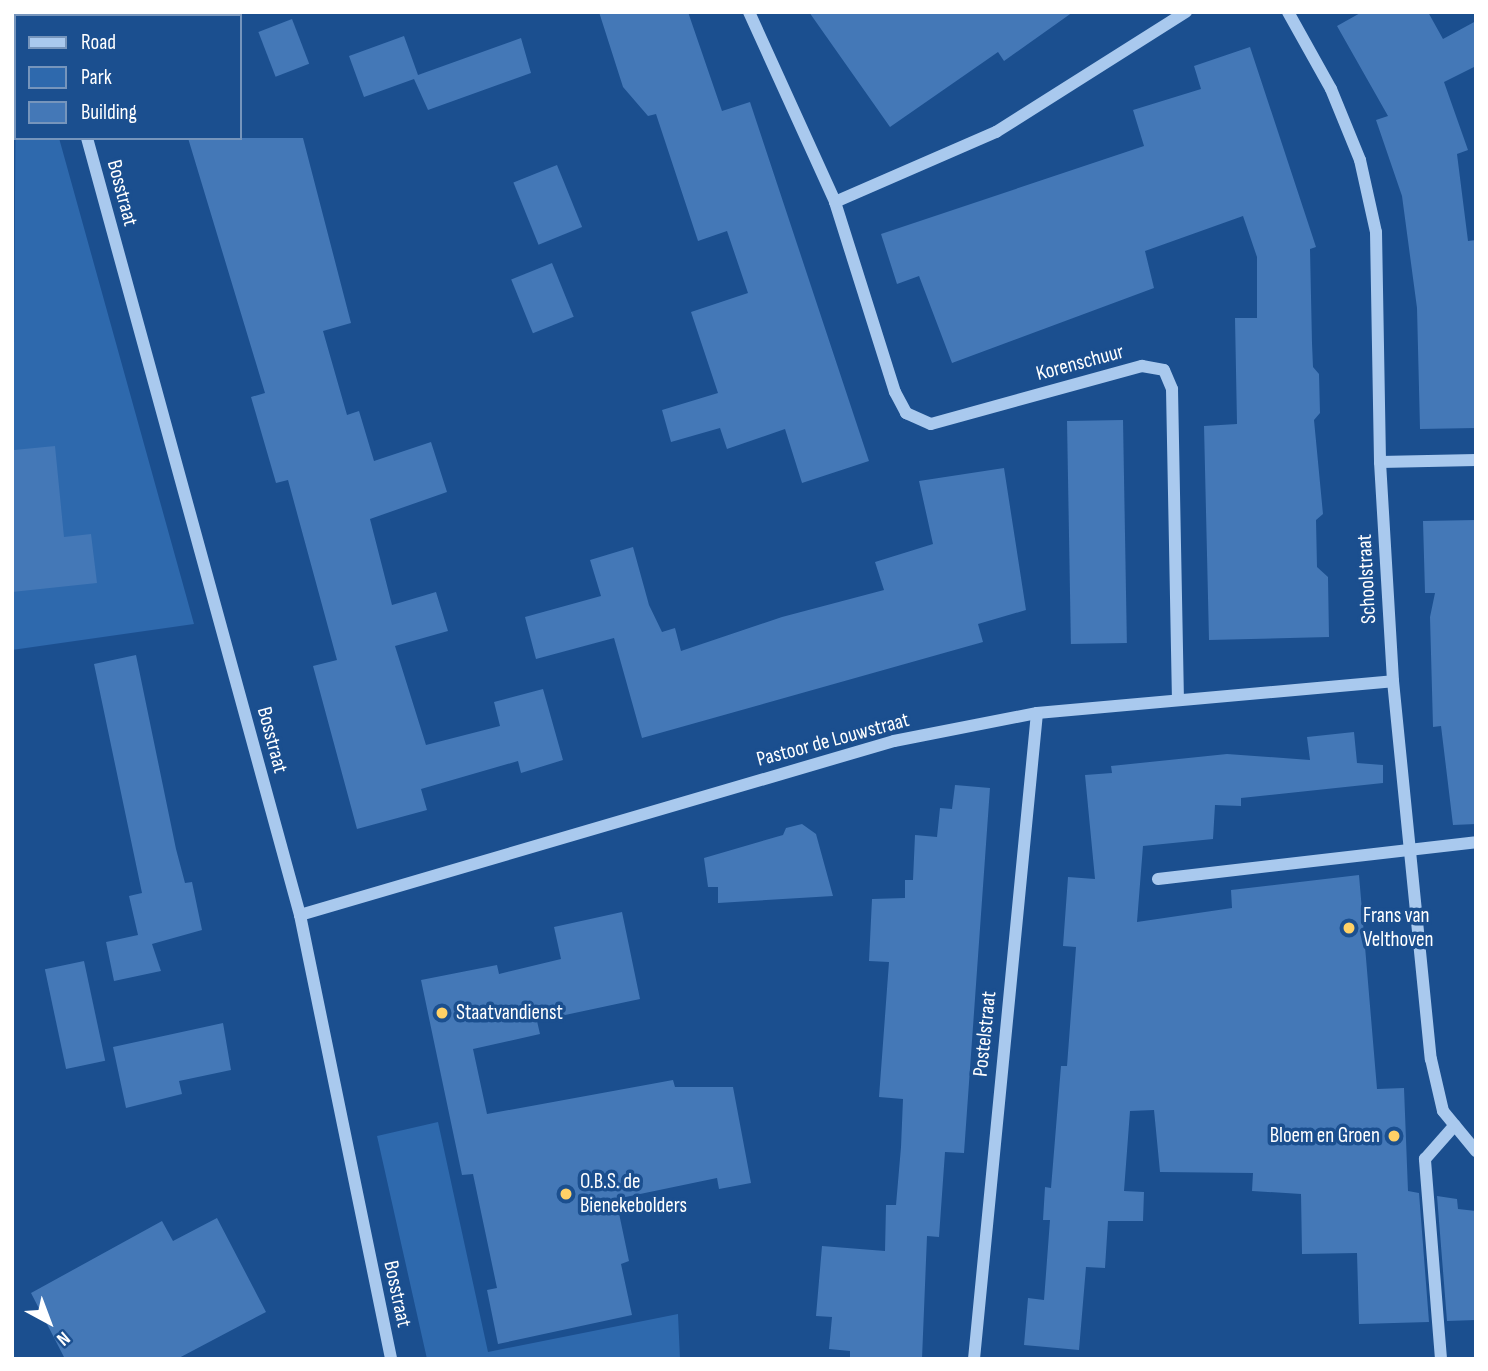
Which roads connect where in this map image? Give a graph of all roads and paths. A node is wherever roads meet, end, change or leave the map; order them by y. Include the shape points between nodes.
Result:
1 (748, 12) edge
2 (1186, 12) edge
3 (1294, 14) edge
4 (88, 140) edge
5 (835, 202) junction
6 (1476, 460) edge
7 (1380, 462) junction
8 (1393, 681) junction
9 (1178, 699) junction
10 (1037, 713) junction
11 (1476, 842) edge
12 (1409, 849) junction
13 (1158, 878) dead end
14 (300, 915) junction
15 (1455, 1125) junction
16 (1474, 1150) edge
17 (391, 1359) edge
18 (974, 1359) edge
19 (1441, 1359) edge

1 - 5 street, Korenschuur
2 - 5 street via 996,132
3 - 7 street, Schoolstraat via 1360,160 1376,232
4 - 14 street, Bosstraat
5 - 9 street, Korenschuur via 906,414 931,424 1142,366 1164,370 1171,389
6 - 7 street
7 - 8 street, Schoolstraat
8 - 9 street, Pastoor de Louwstraat
8 - 12 street, Schoolstraat
9 - 10 street, Pastoor de Louwstraat
10 - 14 street, Pastoor de Louwstraat via 894,741
10 - 18 street, Postelstraat
11 - 12 street
12 - 13 street
12 - 15 street, Schoolstraat via 1431,1059 1443,1111
14 - 17 street, Bosstraat
15 - 16 street, Schoolstraat
15 - 19 street via 1425,1159

